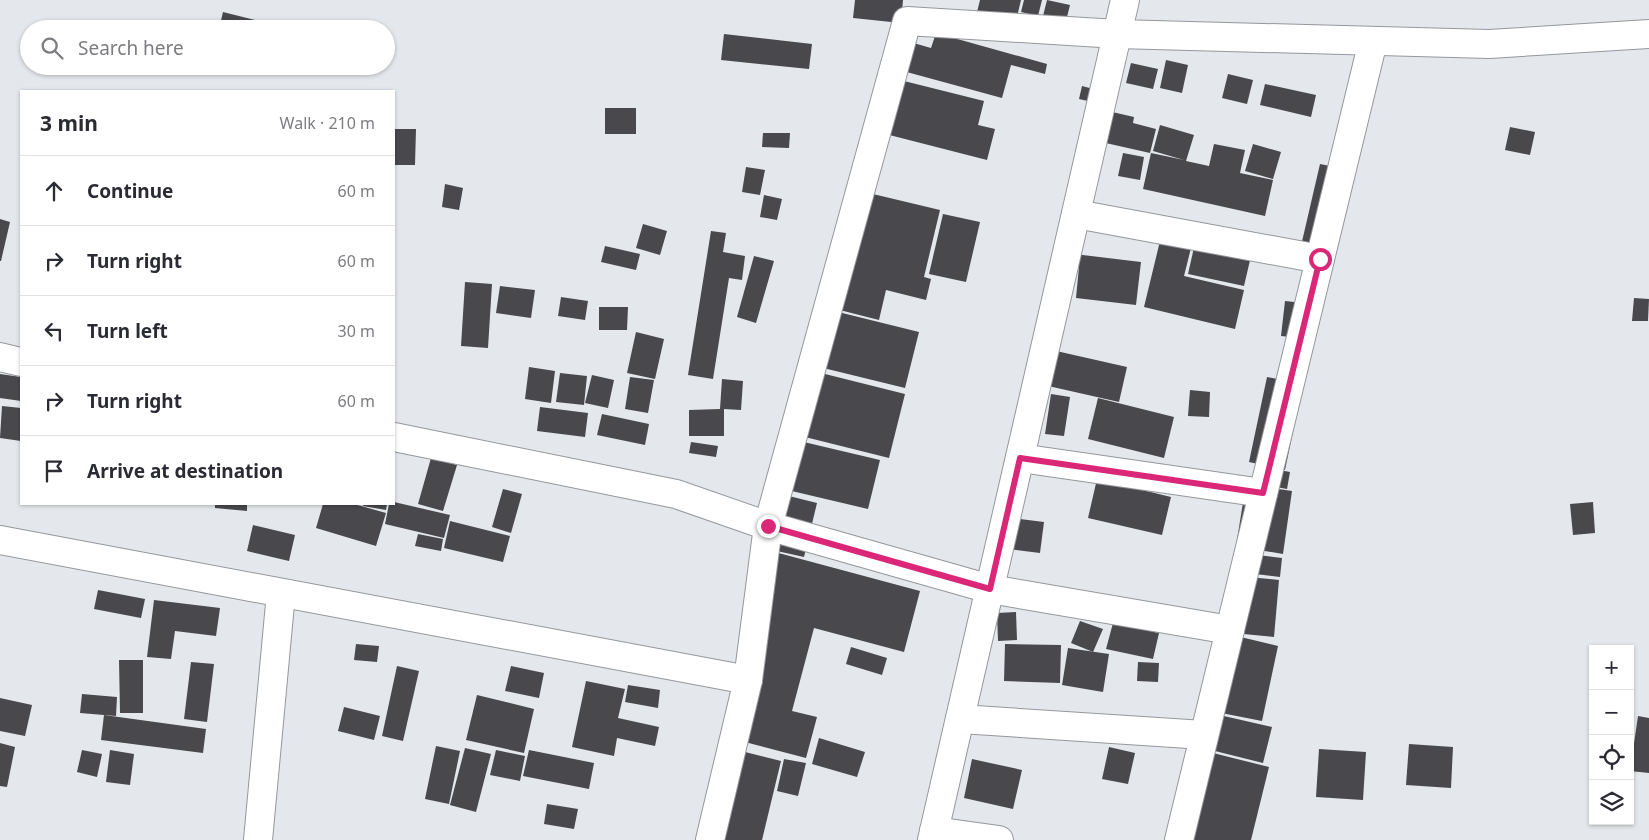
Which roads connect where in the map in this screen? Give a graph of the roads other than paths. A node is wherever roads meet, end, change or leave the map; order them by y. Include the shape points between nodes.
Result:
1 (1125, 0) edge
2 (1118, 34) junction
3 (1649, 34) edge
4 (1373, 41) junction
5 (1076, 214) junction
6 (1320, 259) junction
7 (0, 357) edge
8 (20, 362) edge
9 (395, 437) edge
10 (1020, 458) junction
11 (1263, 493) junction
12 (768, 526) junction
13 (0, 540) edge
14 (990, 589) junction
15 (281, 593) junction
16 (1230, 630) junction
17 (748, 680) junction
18 (960, 719) junction
19 (1204, 735) junction
20 (933, 835) edge
21 (258, 840) edge
22 (710, 840) edge
23 (999, 840) edge
24 (1179, 840) edge

1 - 2 street
2 - 4 street
2 - 5 street
2 - 12 street via 908,21
3 - 4 street via 1489,44
4 - 6 street
5 - 6 street
5 - 10 street
6 - 11 street
7 - 8 street
9 - 12 street via 676,494
10 - 11 street
10 - 14 street
11 - 16 street
12 - 14 street
12 - 17 street
13 - 15 street
14 - 16 street
14 - 18 street
15 - 17 street
15 - 21 street
16 - 19 street
17 - 22 street
18 - 19 street
18 - 20 street
19 - 24 street
20 - 23 street

